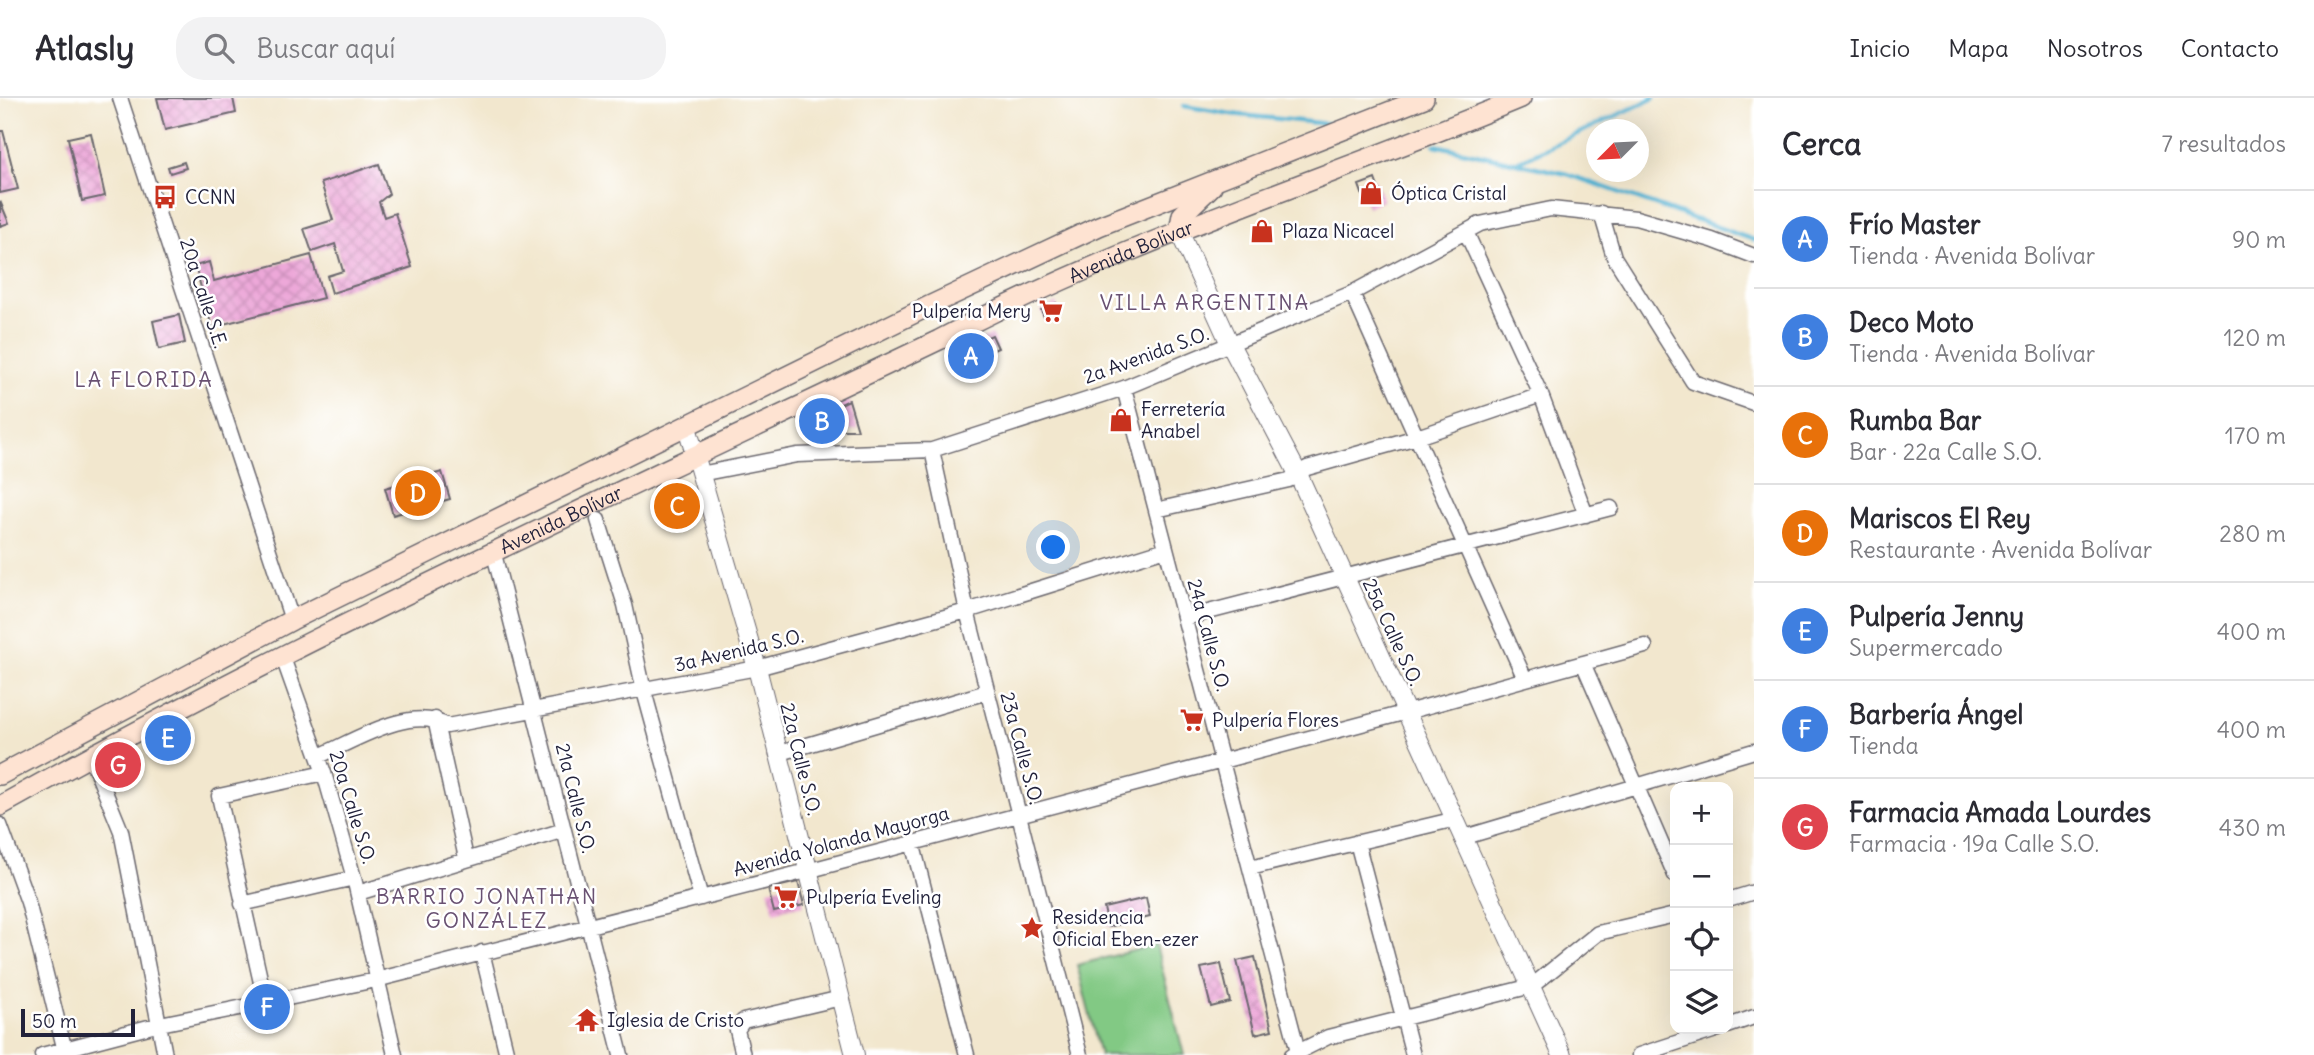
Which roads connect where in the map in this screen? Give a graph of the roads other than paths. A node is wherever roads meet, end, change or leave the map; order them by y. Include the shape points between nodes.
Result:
1 (120, 98) edge
2 (1424, 98) edge
3 (1521, 98) edge
4 (1220, 177) junction
5 (1601, 213) junction
6 (1124, 216) junction
7 (1179, 231) junction
8 (1466, 232) junction
9 (1754, 256) edge
10 (1352, 293) junction
11 (1231, 346) junction
12 (1125, 387) junction
13 (1541, 395) junction
14 (1754, 404) edge
15 (687, 427) junction
16 (1417, 437) junction
17 (932, 450) junction
18 (697, 465) junction
19 (1298, 474) junction
20 (1611, 508) dead end
21 (1156, 510) junction
22 (1586, 515) junction
23 (597, 520) dead end
24 (1464, 546) junction
25 (1166, 549) junction
26 (493, 550) junction
27 (1345, 577) junction
28 (967, 611) junction
29 (1185, 618) junction
30 (292, 620) junction
31 (1645, 646) dead end
32 (282, 655) junction
33 (1583, 663) junction
34 (757, 668) junction
35 (1525, 679) junction
36 (644, 691) junction
37 (988, 692) junction
38 (534, 710) junction
39 (1407, 712) junction
40 (435, 719) junction
41 (1754, 751) edge
42 (777, 754) junction
43 (90, 755) junction
44 (318, 756) junction
45 (1222, 762) junction
46 (324, 773) junction
47 (0, 775) edge
48 (1638, 786) junction
49 (0, 806) edge
50 (1019, 814) junction
51 (1456, 819) junction
52 (0, 825) edge
53 (564, 830) junction
54 (1465, 837) junction
55 (912, 842) junction
56 (1357, 842) junction
57 (466, 858) junction
58 (1670, 863) edge
59 (1250, 868) junction
60 (807, 871) junction
61 (356, 885) junction
62 (1754, 892) edge
63 (701, 898) junction
64 (1733, 898) edge
65 (242, 904) junction
66 (1670, 916) edge
67 (588, 926) junction
68 (482, 952) junction
69 (376, 980) junction
70 (1532, 986) junction
71 (841, 998) junction
72 (266, 1005) junction
73 (1754, 1017) edge
74 (1404, 1018) junction
75 (160, 1024) junction
76 (1733, 1024) edge
77 (1704, 1034) edge
78 (65, 1052) edge
79 (1296, 1054) edge
80 (42, 1055) edge
81 (165, 1055) edge
82 (395, 1055) edge
83 (507, 1055) edge
84 (621, 1055) edge
85 (743, 1055) edge
86 (855, 1055) edge
87 (967, 1055) edge
88 (1080, 1055) edge
89 (1413, 1055) edge
90 (1562, 1055) edge
91 (1639, 1055) edge

1 - 30 street, 20a Calle S.E.
2 - 4 main road, Avenida Bolívar
3 - 7 main road, Avenida Bolívar
4 - 6 main road, Avenida Bolívar
4 - 7 main road via 1182,215
5 - 8 street, 2a Avenida S.O. via 1551,209 1480,224
5 - 9 street, 2a Avenida S.O. via 1636,218
5 - 14 street via 1614,257 1693,382
6 - 7 main road via 1169,217
6 - 15 main road, Avenida Bolívar via 929,306
7 - 11 street, 25a Calle S.O.
7 - 18 main road, Avenida Bolívar via 999,308
8 - 10 street, 2a Avenida S.O.
8 - 13 street
10 - 11 street, 2a Avenida S.O.
10 - 16 street
11 - 12 street, 2a Avenida S.O.
11 - 19 street, 25a Calle S.O.
12 - 17 street, 2a Avenida S.O.
12 - 21 street, 24a Calle S.O.
13 - 16 street
13 - 22 street
15 - 18 street
15 - 30 main road, Avenida Bolívar
16 - 19 street
16 - 24 street
17 - 18 street, 2a Avenida S.O. via 797,455
17 - 28 street, 23a Calle S.O.
18 - 26 main road, Avenida Bolívar
18 - 34 street, 22a Calle S.O.
19 - 21 street via 1289,480
19 - 27 street, 25a Calle S.O.
20 - 22 street
21 - 25 street, 24a Calle S.O.
22 - 24 street
23 - 36 street via 625,605
24 - 27 street
24 - 35 street
25 - 28 street, 3a Avenida S.O.
25 - 29 street, 24a Calle S.O.
26 - 32 main road, Avenida Bolívar
26 - 38 street, 21a Calle S.O.
27 - 29 street
27 - 39 street, 25a Calle S.O.
28 - 34 street, 3a Avenida S.O.
28 - 37 street, 23a Calle S.O.
29 - 45 street, 24a Calle S.O.
30 - 47 main road, Avenida Bolívar
31 - 33 street, Avenida Yolanda Mayorga
32 - 43 main road, Avenida Bolívar
32 - 44 street, 20a Calle S.O.
33 - 35 street, Avenida Yolanda Mayorga
33 - 48 street
34 - 36 street, 3a Avenida S.O.
34 - 42 street, 22a Calle S.O.
35 - 39 street, Avenida Yolanda Mayorga
36 - 38 street, 3a Avenida S.O.
36 - 63 street
37 - 42 street
37 - 50 street, 23a Calle S.O.
38 - 40 street, 3a Avenida S.O. via 447,726
38 - 53 street, 21a Calle S.O.
39 - 45 street, Avenida Yolanda Mayorga
39 - 51 street, 25a Calle S.O.
40 - 44 street, 3a Avenida S.O. via 402,722
40 - 57 street
41 - 48 street
42 - 60 street, 22a Calle S.O.
43 - 49 main road, Avenida Bolívar
43 - 75 street via 121,831
44 - 46 street, 20a Calle S.O.
45 - 50 street, Avenida Yolanda Mayorga
45 - 59 street, 24a Calle S.O.
46 - 61 street, 20a Calle S.O.
46 - 65 street via 219,796
48 - 54 street
48 - 58 street
50 - 55 street, Avenida Yolanda Mayorga
50 - 88 street, 23a Calle S.O.
51 - 54 street, 25a Calle S.O.
51 - 56 street
52 - 78 street via 28,902
53 - 57 street
53 - 67 street, 21a Calle S.O.
54 - 70 street, 25a Calle S.O.
55 - 60 street, Avenida Yolanda Mayorga
55 - 87 street
56 - 59 street
56 - 74 street
57 - 61 street
59 - 79 street, 24a Calle S.O.
60 - 63 street, Avenida Yolanda Mayorga
60 - 71 street, 22a Calle S.O.
61 - 65 street
61 - 69 street, 20a Calle S.O.
62 - 64 street
63 - 67 street, Avenida Yolanda Mayorga
65 - 72 street
66 - 70 street via 1598,933
67 - 68 street, Avenida Yolanda Mayorga
67 - 84 street, 21a Calle S.O.
68 - 69 street, Avenida Yolanda Mayorga
68 - 83 street
69 - 72 street, Avenida Yolanda Mayorga
69 - 82 street, 20a Calle S.O.
70 - 74 street
70 - 90 street, 25a Calle S.O.
71 - 85 street via 743,1021 737,1030
71 - 86 street, 22a Calle S.O.
72 - 75 street, Avenida Yolanda Mayorga
73 - 76 street
74 - 79 street via 1328,1037
74 - 89 street
75 - 78 street, Avenida Yolanda Mayorga
75 - 81 street
77 - 91 street
78 - 80 street, Avenida Yolanda Mayorga

